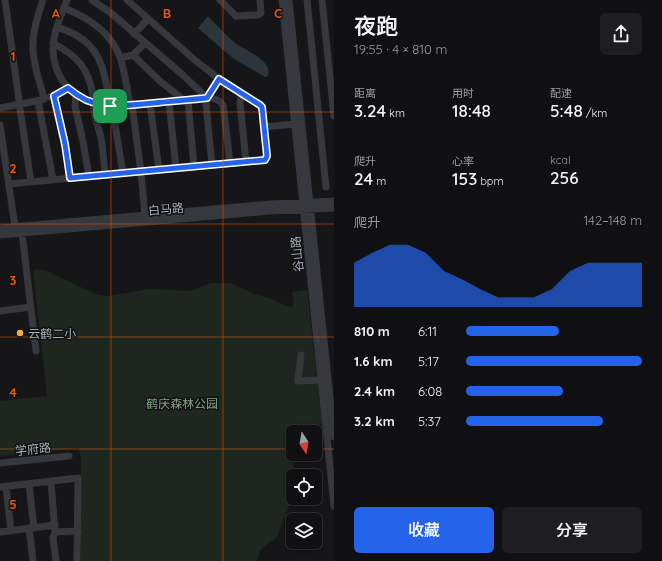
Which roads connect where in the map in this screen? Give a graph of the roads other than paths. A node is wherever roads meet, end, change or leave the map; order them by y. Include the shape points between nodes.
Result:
1 (5, 0) edge
2 (43, 0) edge
3 (67, 0) edge
4 (92, 0) edge
5 (127, 0) edge
6 (220, 0) edge
7 (260, 0) edge
8 (282, 0) edge
9 (290, 0) edge
10 (307, 0) edge
11 (322, 0) edge
12 (64, 8) junction
13 (148, 19) junction
14 (57, 27) junction
15 (134, 34) junction
16 (53, 43) junction
17 (145, 43) junction
18 (331, 49) edge
19 (133, 55) junction
20 (120, 58) junction
21 (219, 79) junction
22 (68, 88) junction
23 (76, 94) junction
24 (242, 94) junction
25 (54, 96) junction
26 (207, 98) junction
27 (41, 100) junction
28 (186, 100) junction
29 (169, 102) junction
30 (94, 103) junction
31 (150, 104) junction
32 (20, 105) junction
33 (131, 105) junction
34 (111, 106) junction
35 (0, 108) edge
36 (334, 116) edge
37 (295, 124) junction
38 (0, 125) edge
39 (264, 127) junction
40 (246, 162) junction
41 (230, 163) junction
42 (212, 165) junction
43 (194, 167) junction
44 (176, 168) junction
45 (159, 170) junction
46 (140, 172) junction
47 (123, 173) junction
48 (105, 175) junction
49 (88, 176) junction
50 (70, 178) junction
51 (53, 180) junction
52 (31, 182) junction
53 (9, 184) junction
54 (326, 187) dead end
55 (334, 201) edge
56 (307, 206) junction
57 (334, 208) edge
58 (144, 216) junction
59 (15, 227) junction
60 (0, 228) edge
61 (22, 233) junction
62 (0, 235) edge
63 (31, 307) junction
64 (0, 311) edge
65 (36, 352) dead end
66 (301, 355) dead end
67 (321, 380) junction
68 (334, 437) edge
69 (69, 456) dead end
70 (0, 463) edge
71 (51, 481) junction
72 (29, 484) junction
73 (3, 487) edge
74 (334, 506) edge
75 (31, 528) junction
76 (55, 529) junction
77 (11, 531) junction
78 (78, 531) junction
79 (0, 532) edge
80 (33, 561) edge
81 (56, 561) edge
82 (77, 561) edge

1 - 32 street
2 - 27 street via 33,48
3 - 12 street
4 - 15 street
5 - 13 street
6 - 7 street via 236,16 258,15 261,13
8 - 37 street, 谷山路
9 - 56 street, 谷山路
10 - 54 street
11 - 18 street
12 - 14 street
12 - 20 street via 106,33
13 - 15 street
13 - 21 street
14 - 16 street
14 - 34 street via 79,36 100,60
15 - 17 street
16 - 22 street via 59,76
16 - 30 street via 70,53 82,65 88,75
17 - 19 street
17 - 26 street
18 - 36 street
19 - 20 street
19 - 28 street via 160,82
20 - 33 street
21 - 24 street
21 - 26 street
22 - 23 street
22 - 25 street
23 - 30 street
23 - 49 street via 75,106
24 - 39 street via 261,106
24 - 40 street via 240,102
25 - 27 street
25 - 50 street
26 - 28 street
26 - 41 street via 219,101 223,105
26 - 42 street
27 - 32 street
27 - 51 street via 41,116
28 - 29 street
28 - 43 street
29 - 31 street
29 - 44 street
30 - 34 street
30 - 48 street
31 - 33 street
31 - 45 street
32 - 35 street
32 - 52 street
33 - 34 street
33 - 46 street
34 - 47 street
37 - 39 street
37 - 56 street, 谷山路
38 - 53 street
39 - 40 street via 267,156 265,160
40 - 41 street
41 - 42 street
42 - 43 street
43 - 44 street
44 - 45 street
45 - 46 street
46 - 47 street
46 - 58 street
47 - 48 street
48 - 49 street
49 - 50 street
50 - 51 street
51 - 52 street
52 - 53 street
53 - 59 street
55 - 56 street, 白马路
56 - 57 street, 白马路
56 - 58 street, 白马路 via 270,204
56 - 61 street, 白马路
56 - 67 street, 谷山路
56 - 68 street, 谷山路
58 - 59 street, 白马路
59 - 60 street, 白马路
61 - 62 street, 白马路
61 - 63 street
63 - 64 street
63 - 65 street
66 - 67 street via 298,381
67 - 74 street, 谷山路
69 - 70 street, 学府路
71 - 72 street
71 - 76 street
71 - 78 street via 78,478
72 - 73 street
72 - 75 street
73 - 77 street
75 - 76 street
75 - 77 street
75 - 80 street
76 - 78 street
76 - 81 street via 53,538
77 - 79 street
78 - 82 street

